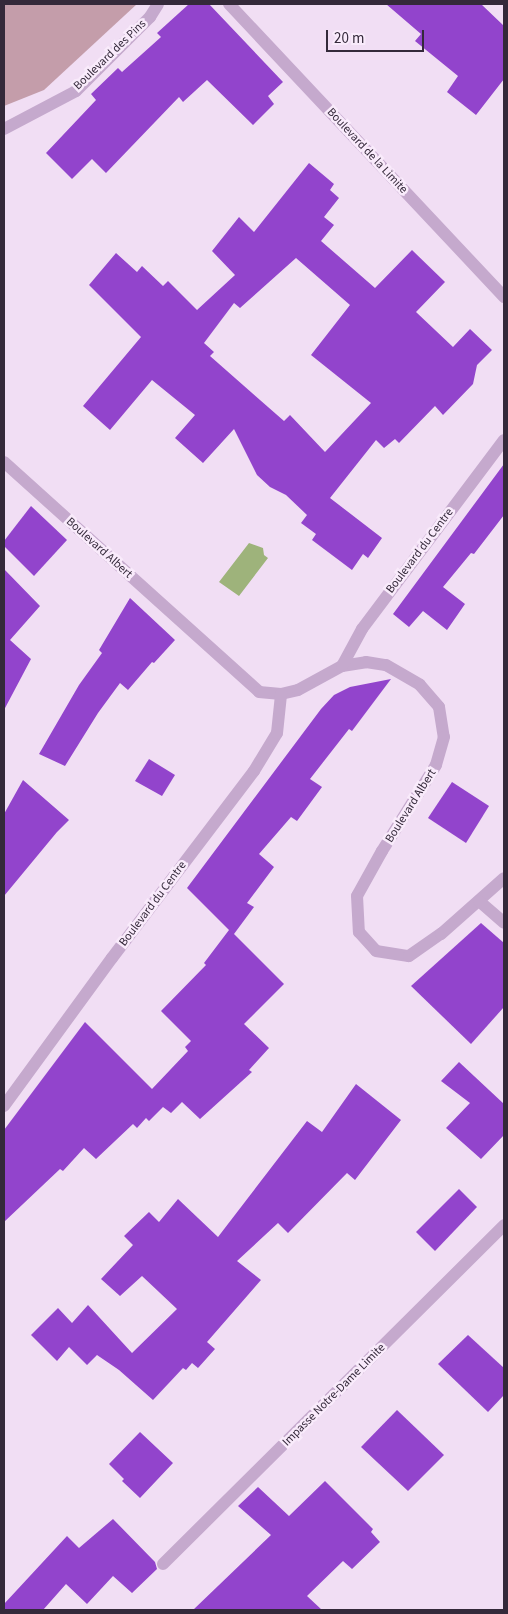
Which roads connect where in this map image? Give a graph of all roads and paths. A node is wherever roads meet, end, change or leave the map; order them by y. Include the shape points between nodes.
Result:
1 (158, 4) edge
2 (229, 4) edge
3 (4, 129) edge
4 (504, 297) edge
5 (504, 440) edge
6 (4, 462) edge
7 (342, 666) junction
8 (281, 694) junction
9 (504, 878) edge
10 (480, 901) junction
11 (504, 922) edge
12 (4, 1106) edge
13 (504, 1225) edge
14 (163, 1564) dead end

1 - 3 street, Boulevard des Pins via 150,17 76,91
2 - 4 street, Boulevard de la Limite
5 - 7 street, Boulevard du Centre via 362,629
6 - 8 street, Boulevard Albert via 259,692
7 - 8 street, Boulevard Albert via 298,690
7 - 10 street, Boulevard Albert via 366,662 386,665 420,684 439,707 444,737 436,765 358,896 359,932 376,951 409,956
8 - 12 street, Boulevard du Centre via 277,733 254,771
9 - 10 street, Boulevard Albert
10 - 11 street
13 - 14 street, Impasse Notre-Dame Limite

